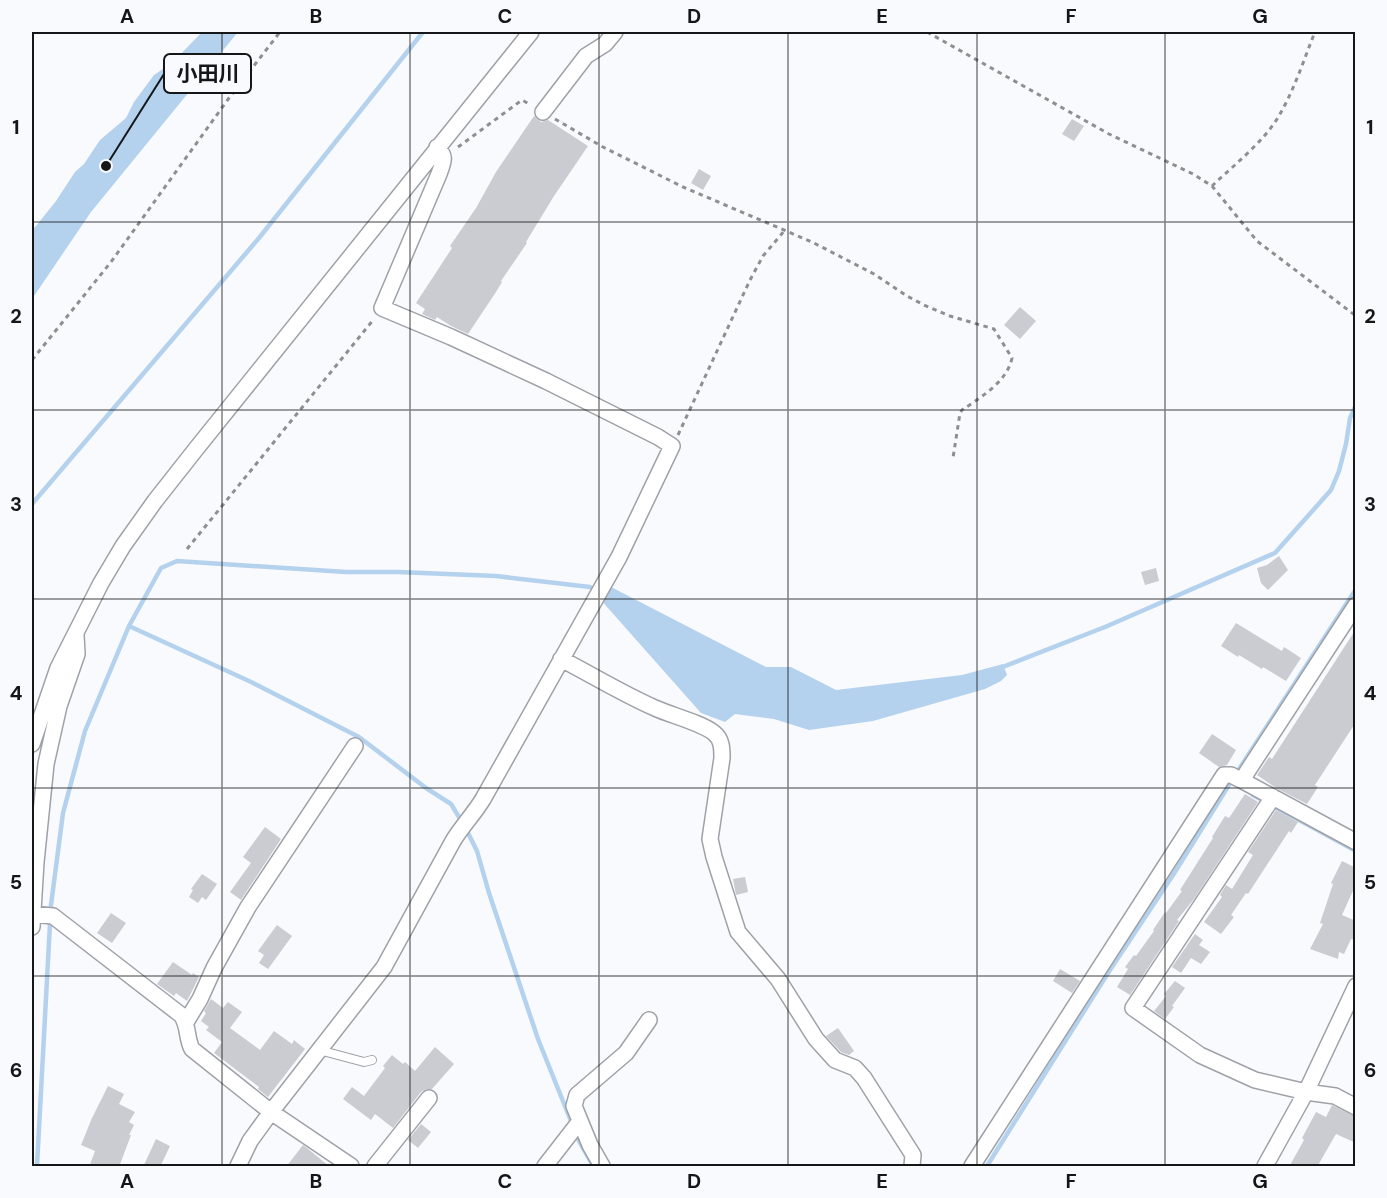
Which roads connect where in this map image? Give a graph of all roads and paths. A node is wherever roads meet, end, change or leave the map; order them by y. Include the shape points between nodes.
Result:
1 (280, 32) edge
2 (531, 32) edge
3 (615, 32) edge
4 (927, 32) edge
5 (1315, 32) edge
6 (543, 112) junction
7 (440, 150) junction
8 (1212, 186) junction
9 (785, 230) junction
10 (382, 308) junction
11 (1356, 316) edge
12 (32, 360) edge
13 (672, 446) junction
14 (953, 458) dead end
15 (187, 549) dead end
16 (1356, 605) edge
17 (76, 633) junction
18 (561, 658) junction
19 (32, 744) edge
20 (355, 746) dead end
21 (1238, 779) junction
22 (1270, 801) junction
23 (1356, 842) edge
24 (43, 915) edge
25 (32, 927) edge
26 (1356, 986) edge
27 (649, 1020) dead end
28 (186, 1022) junction
29 (319, 1050) junction
30 (372, 1060) dead end
31 (1306, 1092) junction
32 (429, 1098) dead end
33 (1356, 1107) edge
34 (271, 1112) junction
35 (580, 1120) junction
36 (238, 1167) edge
37 (351, 1167) edge
38 (375, 1167) edge
39 (545, 1167) edge
40 (602, 1167) edge
41 (912, 1167) edge
42 (972, 1167) edge
43 (1265, 1167) edge

1 - 12 path via 111,262
2 - 7 street
3 - 6 street via 586,56
4 - 8 path via 1109,134
5 - 8 path via 1280,116
6 - 7 path via 522,100 456,149
6 - 9 path via 684,187
7 - 10 street via 443,159 439,174
7 - 17 street via 155,501 123,546
8 - 11 path via 1257,241
9 - 13 path via 754,272
9 - 14 path via 874,274 924,305 994,329 1012,358 1010,365 993,387 960,413
10 - 13 street via 546,381
10 - 15 path
13 - 18 street via 619,557
16 - 21 street via 1247,772
17 - 19 street via 58,668
17 - 24 street via 77,654 59,706 46,764 36,862
18 - 29 street via 483,799 453,841 384,968
18 - 41 street via 654,708 717,735 722,758 710,839 738,932 778,979 816,1039 835,1060 855,1068 864,1078 913,1155
20 - 28 street via 248,907
21 - 22 street
21 - 42 street via 1224,775
22 - 23 street
22 - 31 street via 1133,1008 1200,1055 1255,1080
24 - 25 street
24 - 28 street
26 - 31 street
27 - 35 street via 626,1053 577,1095 574,1106
28 - 34 street via 192,1050
29 - 30 lane via 364,1062
29 - 34 street
31 - 33 street via 1335,1096
31 - 43 street
32 - 38 street
34 - 36 street via 250,1141
34 - 37 street
35 - 39 street
35 - 40 street

